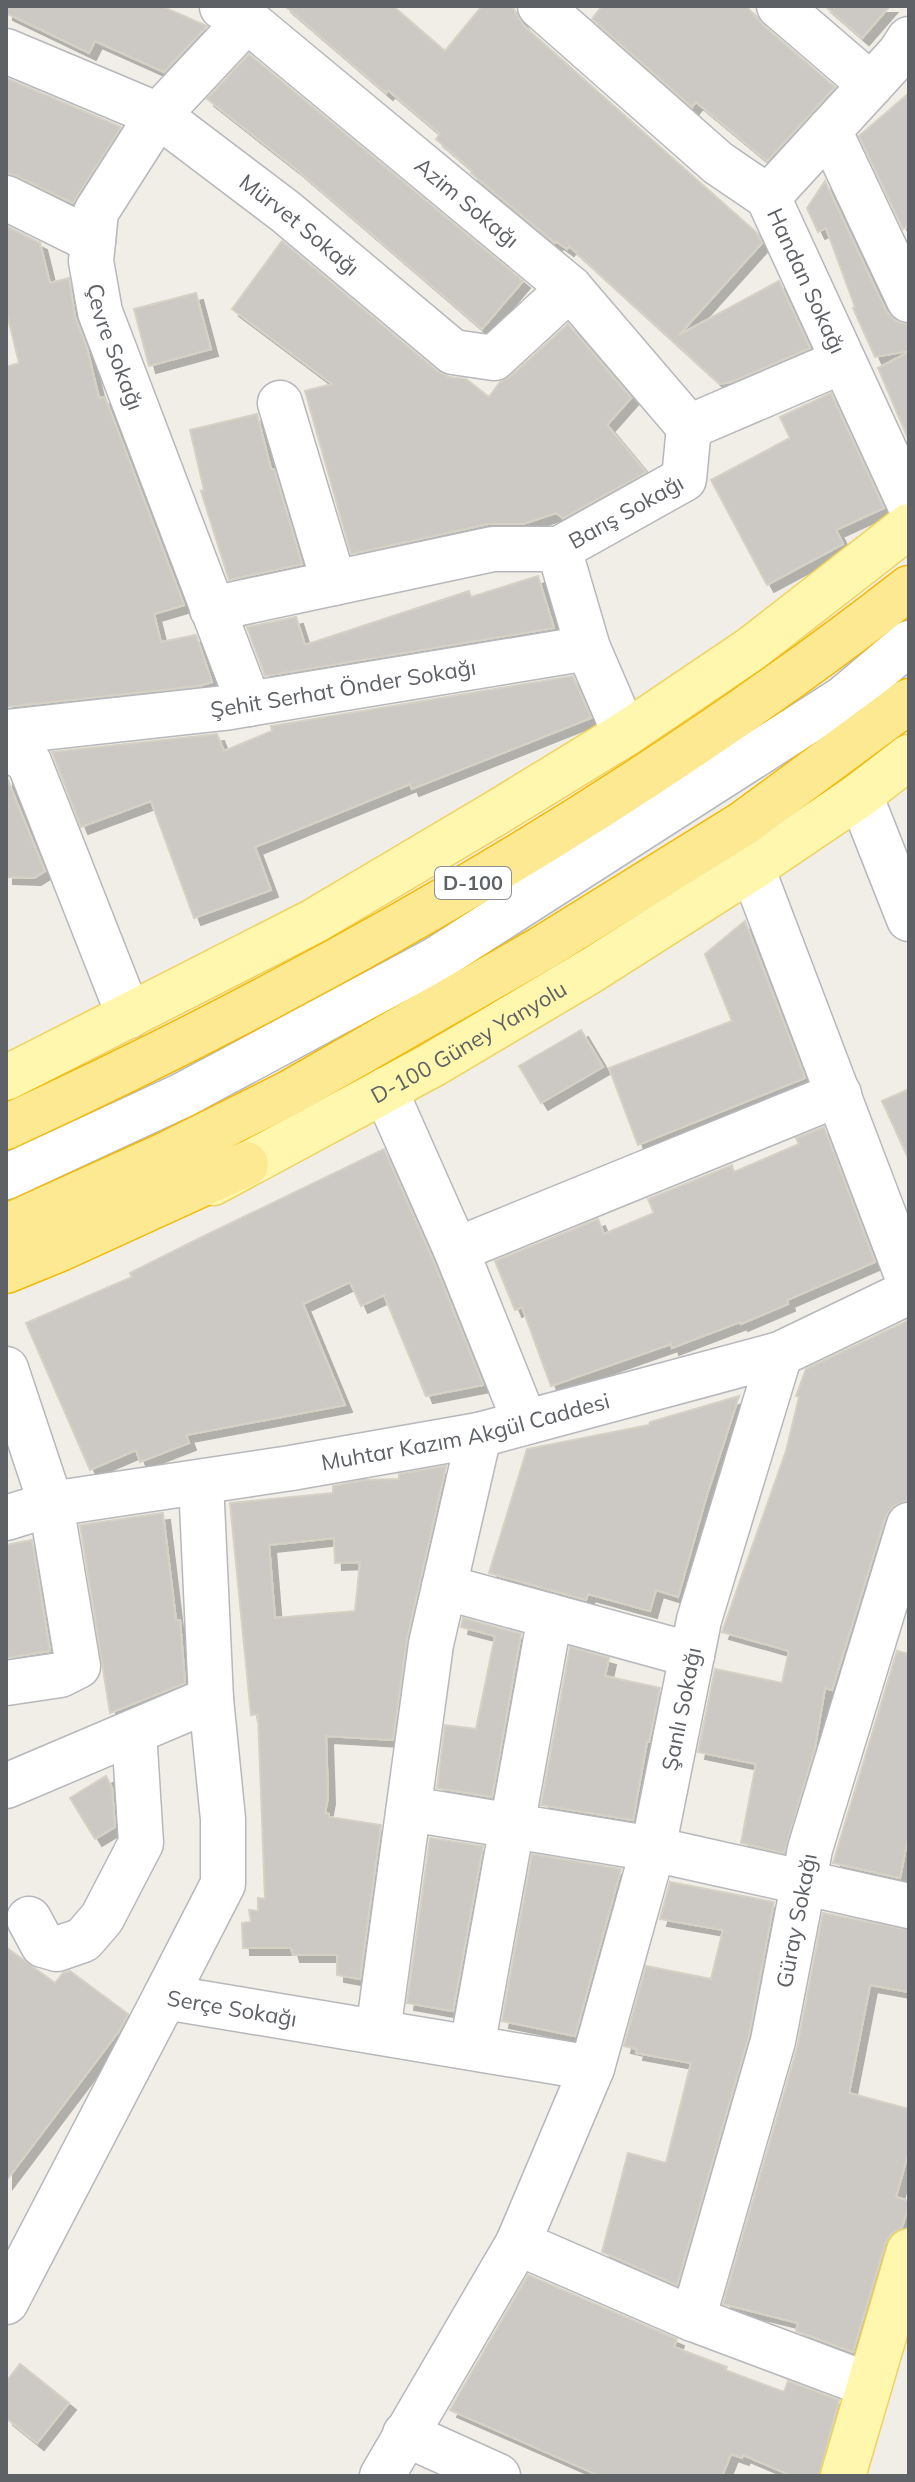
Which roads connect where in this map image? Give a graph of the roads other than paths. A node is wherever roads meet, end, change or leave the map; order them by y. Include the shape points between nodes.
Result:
1 (540, 6) edge
2 (779, 6) edge
3 (234, 13) edge
4 (909, 39) edge
5 (6, 51) edge
6 (871, 85) junction
7 (158, 115) junction
8 (829, 130) junction
9 (768, 197) junction
10 (6, 198) edge
11 (93, 241) junction
12 (570, 288) junction
13 (909, 300) edge
14 (843, 361) junction
15 (280, 403) dead end
16 (689, 427) junction
17 (909, 503) edge
18 (909, 526) edge
19 (559, 549) junction
20 (334, 583) junction
21 (909, 588) edge
22 (212, 609) junction
23 (909, 643) edge
24 (588, 648) junction
25 (909, 701) edge
26 (249, 704) junction
27 (6, 732) edge
28 (625, 734) junction
29 (6, 746) edge
30 (909, 757) edge
31 (860, 795) junction
32 (752, 868) junction
33 (909, 919) edge
34 (129, 1016) junction
35 (6, 1078) edge
36 (385, 1090) junction
37 (839, 1094) junction
38 (6, 1127) edge
39 (246, 1164) junction
40 (6, 1177) edge
41 (6, 1227) edge
42 (456, 1250) junction
43 (6, 1271) edge
44 (909, 1281) edge
45 (6, 1292) edge
46 (909, 1292) edge
47 (780, 1354) junction
48 (6, 1369) edge
49 (525, 1422) junction
50 (479, 1435) junction
51 (201, 1482) junction
52 (51, 1504) junction
53 (6, 1518) edge
54 (909, 1525) edge
55 (444, 1587) junction
56 (550, 1616) junction
57 (692, 1655) junction
58 (6, 1683) edge
59 (211, 1699) junction
60 (134, 1732) junction
61 (6, 1786) edge
62 (410, 1809) junction
63 (510, 1826) junction
64 (653, 1849) junction
65 (805, 1883) junction
66 (909, 1906) edge
67 (29, 1919) dead end
68 (165, 1997) junction
69 (378, 2032) junction
70 (472, 2047) junction
71 (592, 2068) junction
72 (518, 2243) junction
73 (904, 2289) edge
74 (6, 2302) edge
75 (693, 2319) junction
76 (869, 2385) junction
77 (405, 2434) junction
78 (382, 2476) edge
79 (498, 2476) edge
80 (843, 2476) edge

1 - 9 street, Handan Sokağı via 718,163
2 - 6 street
3 - 7 street, Çevre Sokağı
3 - 12 street, Azim Sokağı
4 - 6 street
5 - 7 street, Mürvet Sokağı
6 - 8 street
7 - 11 street, Çevre Sokağı via 96,212
7 - 12 street, Mürvet Sokağı via 286,212 453,352 494,358
8 - 9 street
8 - 13 street
9 - 14 street, Handan Sokağı
10 - 11 street
11 - 22 street, Çevre Sokağı via 100,312
12 - 16 street, Azim Sokağı
14 - 16 street
14 - 17 street, Handan Sokağı
15 - 20 street
16 - 19 street, Barış Sokağı via 684,479
18 - 28 main road via 751,649
19 - 20 street, Barış Sokağı via 493,549
19 - 24 street
20 - 22 street, Barış Sokağı
21 - 38 highway, D-100 via 723,724 445,900 275,994
22 - 26 street, Çevre Sokağı
23 - 40 street via 844,698 435,960 183,1095
24 - 26 street, Şehit Serhat Önder Sokağı
24 - 28 street
25 - 41 highway via 744,823 541,949 289,1093
26 - 27 street, Şehit Serhat Önder Sokağı
28 - 34 main road via 314,921
29 - 34 street via 29,762
30 - 31 main road, D-100 Güney Yanyolu
31 - 32 main road, D-100 Güney Yanyolu
31 - 33 street
32 - 36 main road, D-100 Güney Yanyolu via 524,1012
32 - 37 street
34 - 35 main road
36 - 39 main road, D-100 Güney Yanyolu
36 - 42 street
37 - 42 street
37 - 44 street
39 - 43 highway
39 - 45 main road, D-100 Güney Yanyolu via 103,1246
42 - 49 street
46 - 47 street, Muhtar Kazım Akgül Caddesi
47 - 49 street, Muhtar Kazım Akgül Caddesi
47 - 57 street, Şanlı Sokağı
48 - 52 street
49 - 50 street, Muhtar Kazım Akgül Caddesi
50 - 51 street, Muhtar Kazım Akgül Caddesi
50 - 55 street
51 - 52 street, Muhtar Kazım Akgül Caddesi
51 - 59 street
52 - 53 street, Muhtar Kazım Akgül Caddesi
52 - 58 street via 78,1666 60,1675
54 - 65 street, Güray Sokağı via 810,1849
55 - 56 street
55 - 62 street via 431,1644
56 - 57 street
56 - 63 street
57 - 64 street, Şanlı Sokağı
59 - 60 street
59 - 68 street via 223,1819 223,1884
60 - 61 street
60 - 67 street via 141,1843 102,1918 83,1940 57,1949 43,1945
62 - 63 street
62 - 69 street
63 - 64 street
63 - 70 street
64 - 65 street
64 - 71 street, Şanlı Sokağı
65 - 66 street
65 - 75 street, Güray Sokağı via 773,2041
68 - 69 street, Serçe Sokağı
68 - 74 street, Serçe Sokağı
69 - 70 street, Serçe Sokağı
70 - 71 street, Serçe Sokağı
71 - 72 street, Şanlı Sokağı
72 - 75 street
72 - 77 street, Şanlı Sokağı
73 - 76 main road
75 - 76 street
76 - 80 main road
77 - 78 street, Şanlı Sokağı
77 - 79 street

